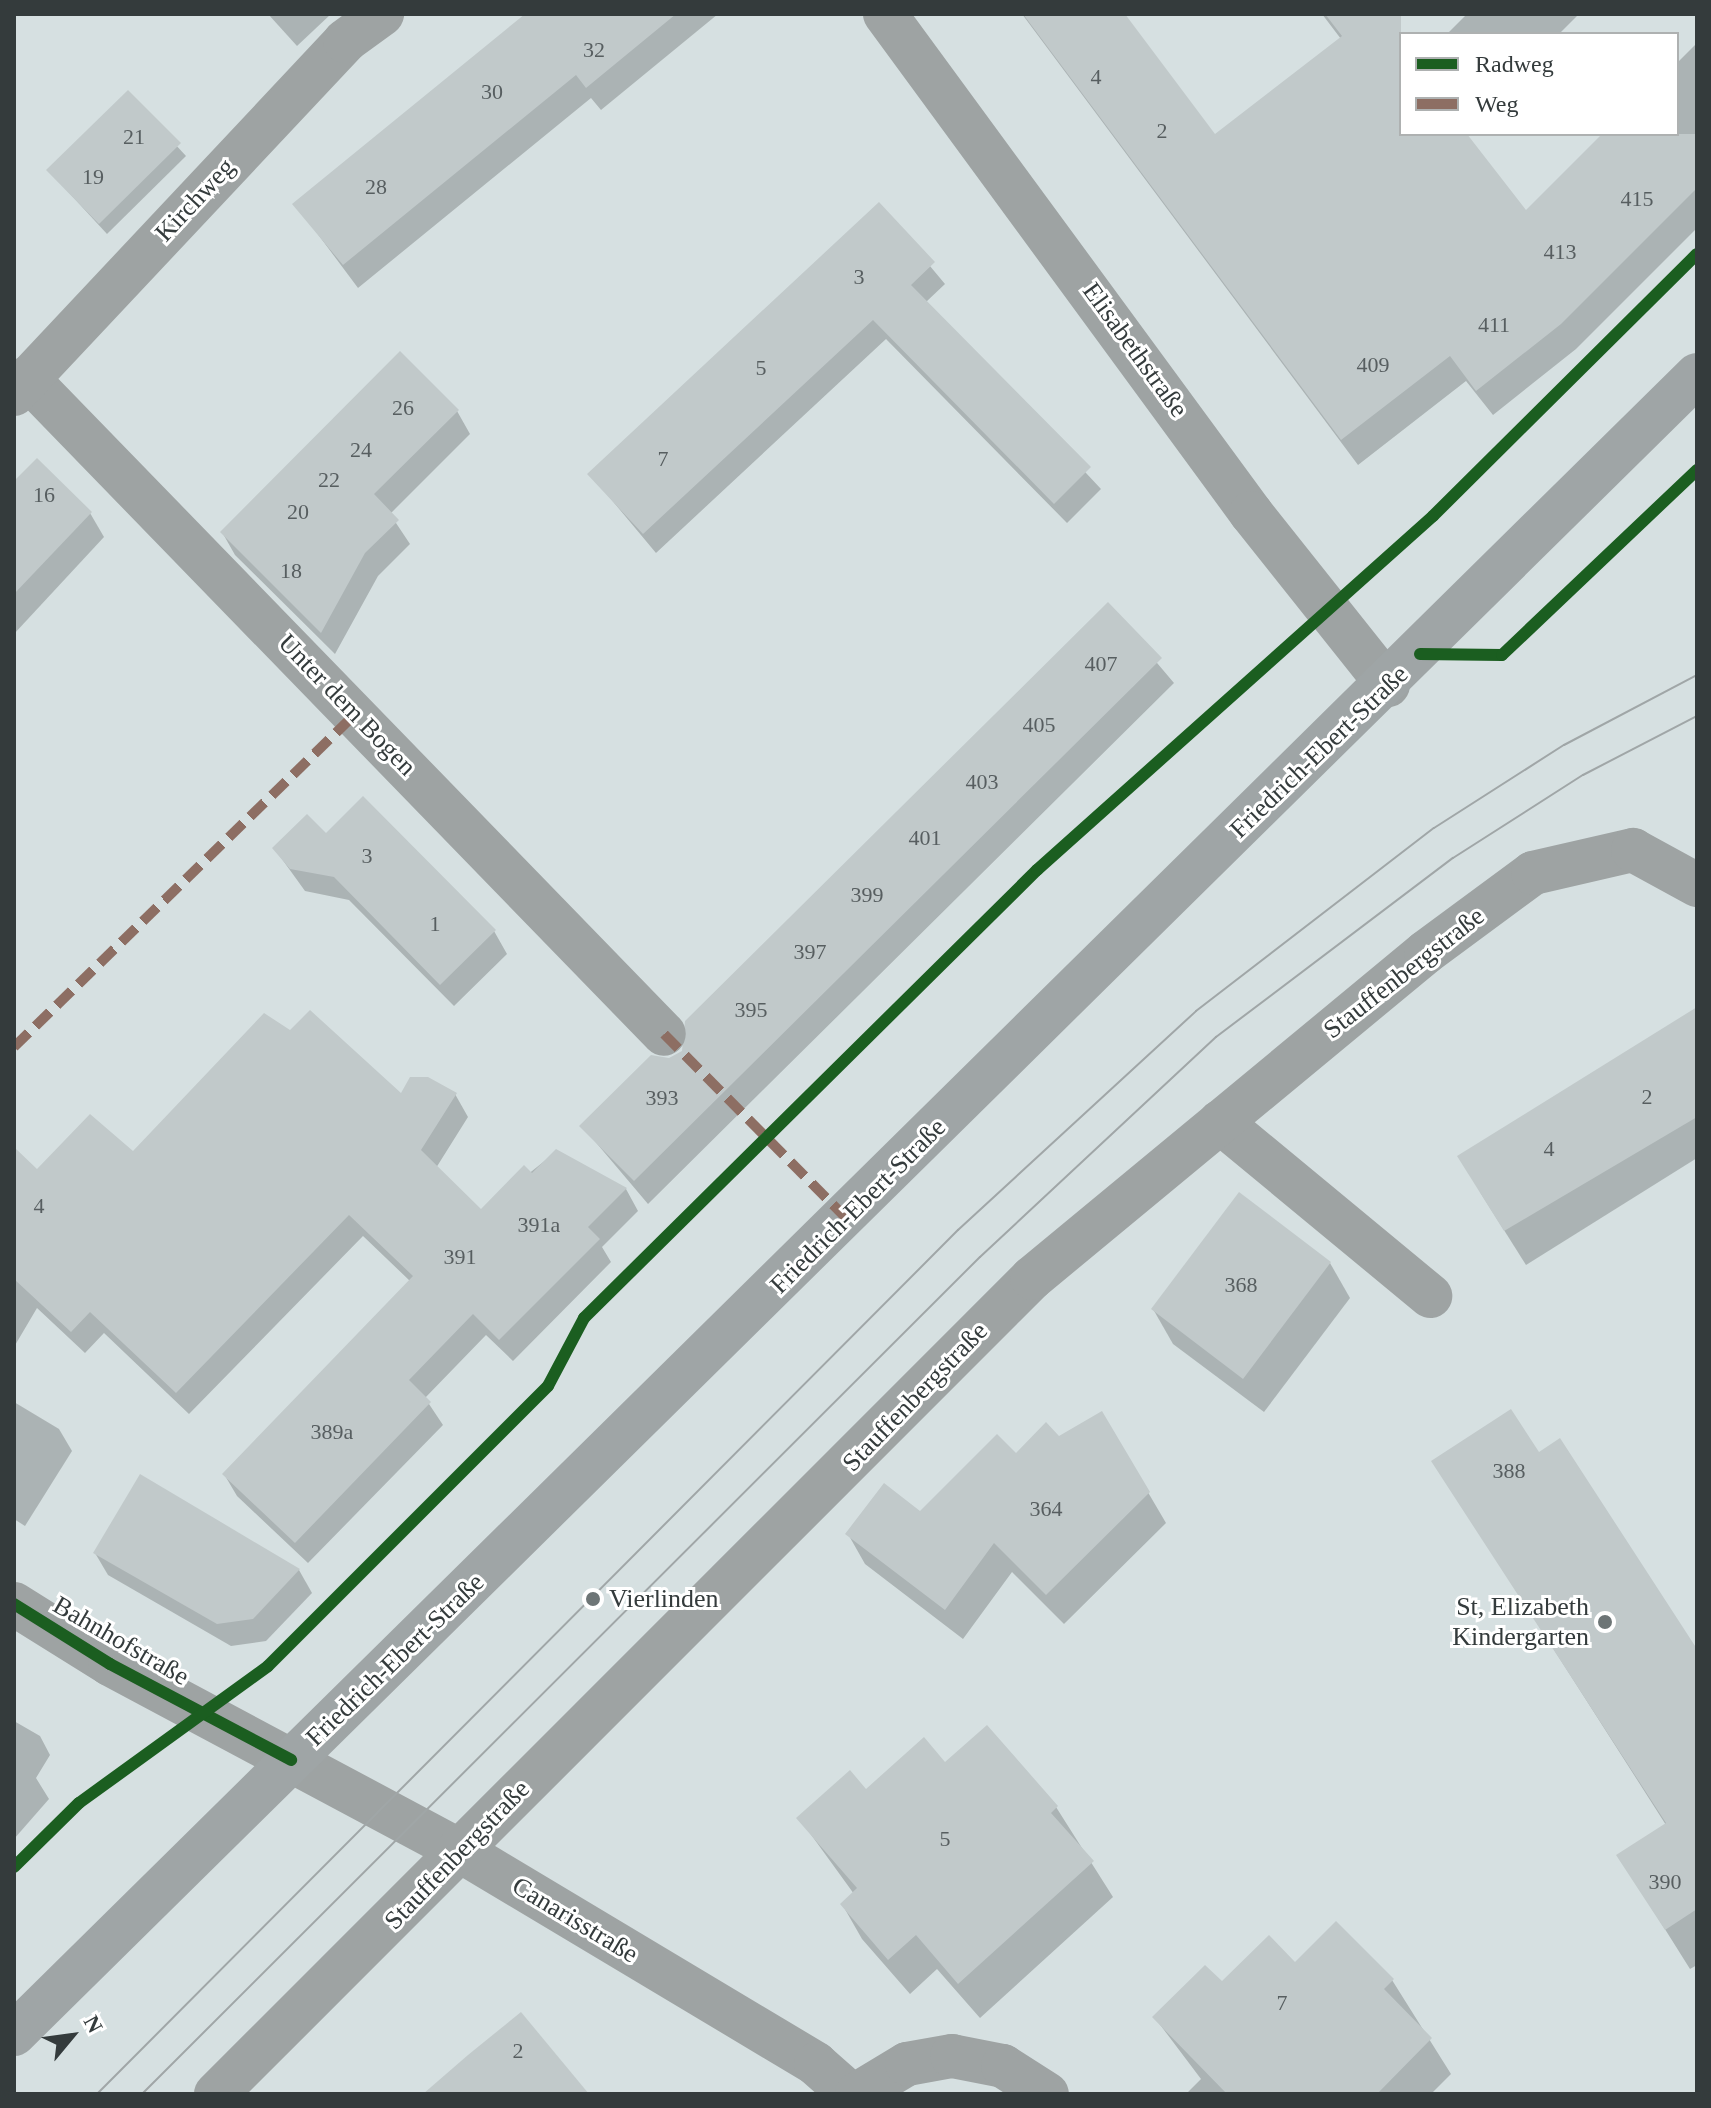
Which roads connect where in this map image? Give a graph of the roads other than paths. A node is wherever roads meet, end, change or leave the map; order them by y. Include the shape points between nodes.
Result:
1 (382, 14) edge
2 (885, 14) edge
3 (1697, 375) edge
4 (21, 386) edge
5 (1388, 685) junction
6 (1697, 885) edge
7 (664, 1034) dead end
8 (1220, 1122) junction
9 (1430, 1296) dead end
10 (14, 1604) edge
11 (291, 1760) junction
12 (459, 1850) junction
13 (14, 2034) edge
14 (216, 2094) edge
15 (850, 2094) edge
16 (857, 2094) edge
17 (1047, 2094) edge

1 - 4 street, Kirchweg via 345,41
2 - 5 street, Elisabethstraße via 1251,513
3 - 5 main road, Friedrich-Ebert-Straße
4 - 7 street, Unter dem Bogen
5 - 11 main road, Friedrich-Ebert-Straße
6 - 8 street, Stauffenbergstraße via 1633,850 1533,873
8 - 9 street
8 - 12 street, Stauffenbergstraße via 1032,1278
10 - 11 street, Bahnhofstraße via 110,1664
11 - 12 street, Canarisstraße
11 - 13 main road, Friedrich-Ebert-Straße
12 - 14 street, Stauffenbergstraße
12 - 15 street, Canarisstraße via 816,2064
16 - 17 street via 907,2064 952,2056 1003,2066

